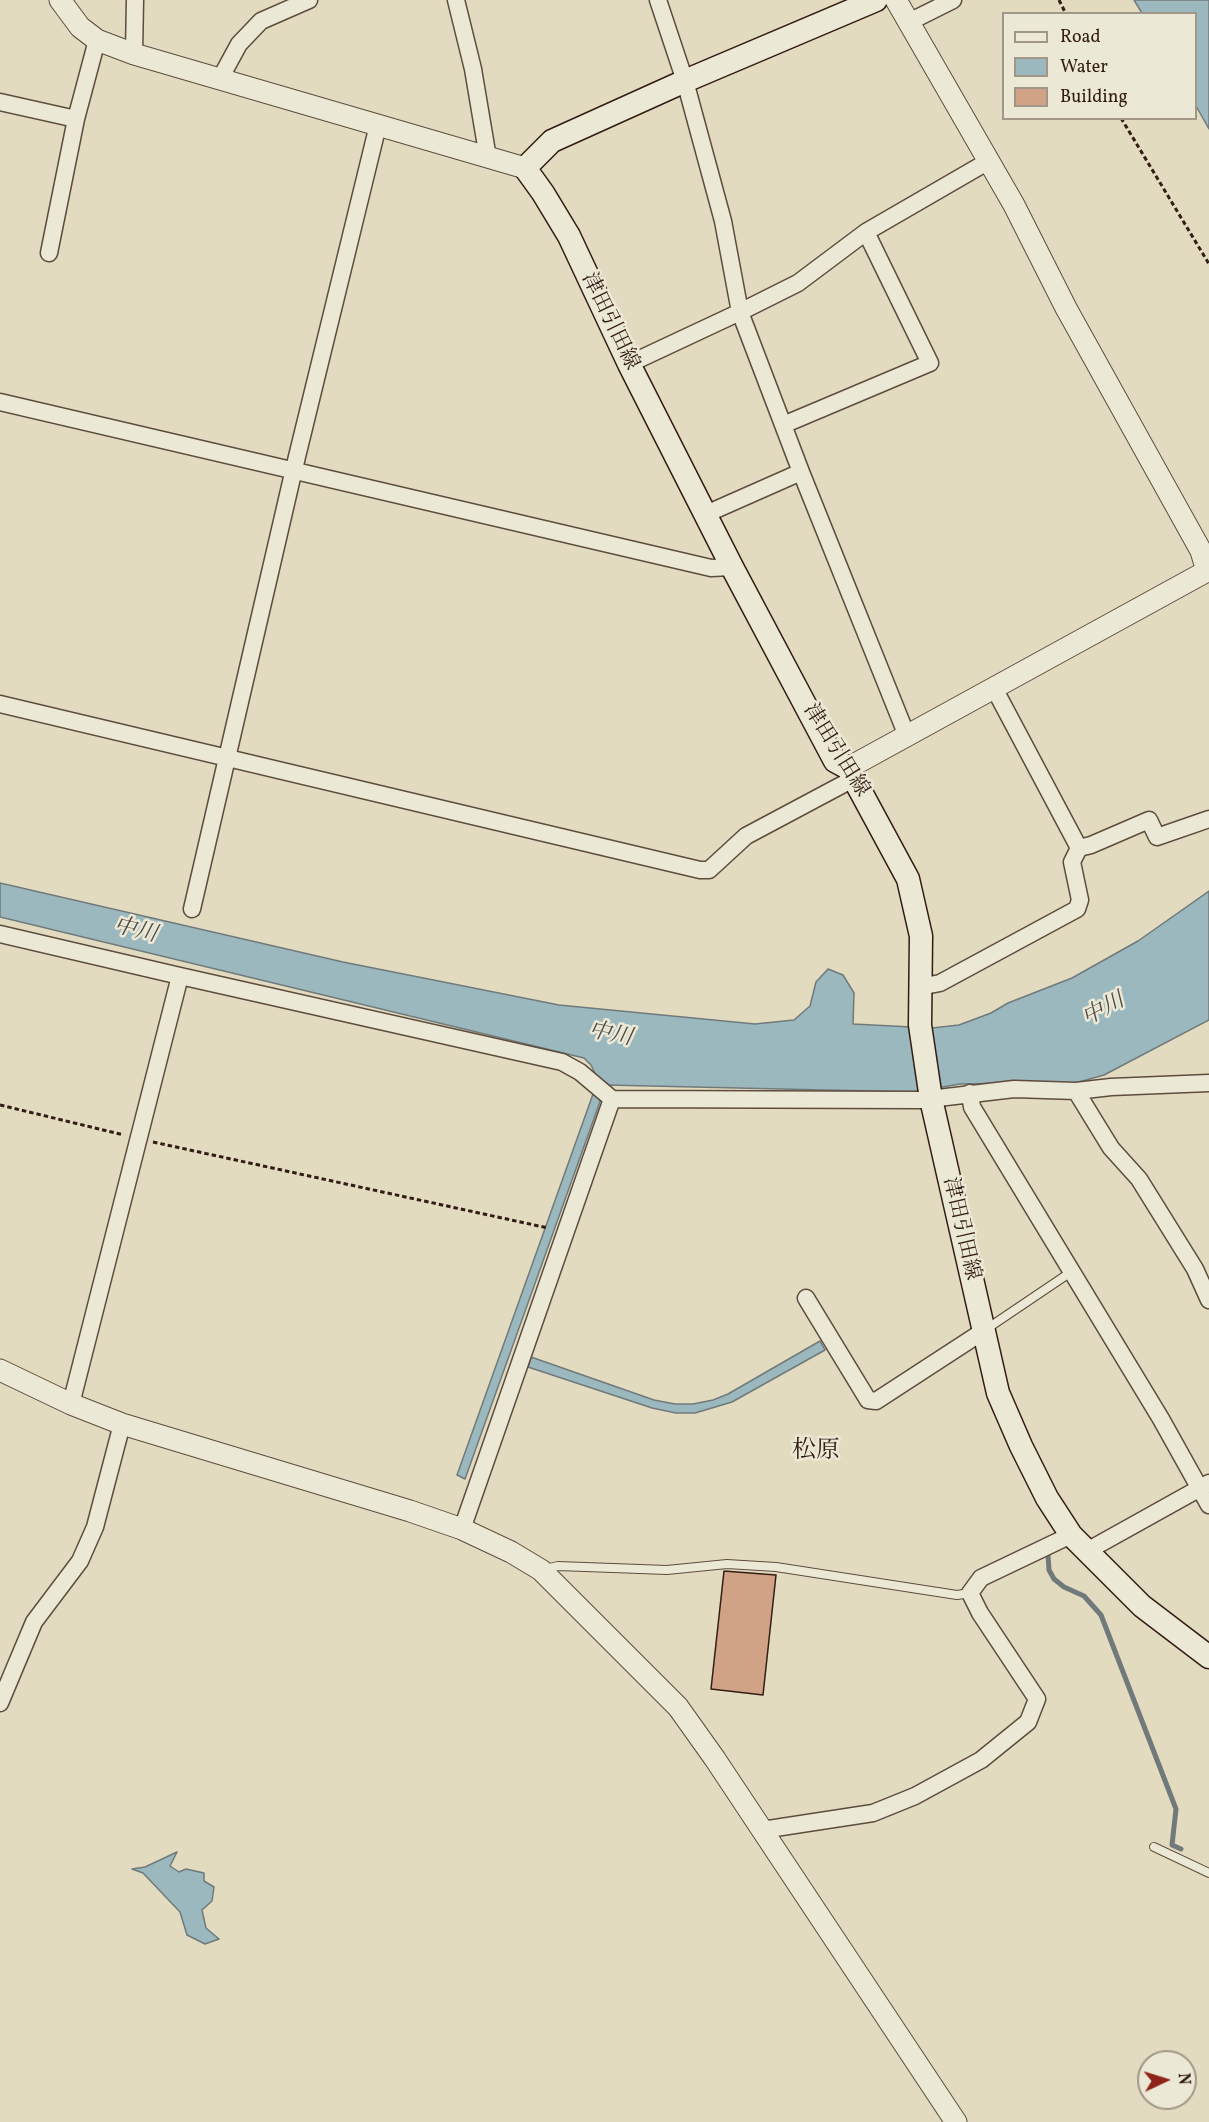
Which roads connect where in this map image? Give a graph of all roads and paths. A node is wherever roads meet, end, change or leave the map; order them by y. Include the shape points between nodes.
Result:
1 (60, 0) edge
2 (135, 0) edge
3 (309, 0) edge
4 (456, 0) edge
5 (658, 0) edge
6 (876, 0) edge
7 (896, 0) edge
8 (953, 0) edge
9 (909, 22) junction
10 (97, 40) junction
11 (134, 54) junction
12 (220, 79) junction
13 (685, 81) junction
14 (0, 102) edge
15 (76, 119) junction
16 (1122, 120) edge
17 (378, 125) junction
18 (488, 158) junction
19 (987, 162) junction
20 (525, 168) junction
21 (866, 231) junction
22 (49, 253) dead end
23 (1209, 264) edge
24 (740, 312) junction
25 (629, 364) junction
26 (0, 402) edge
27 (783, 425) junction
28 (294, 470) junction
29 (801, 472) junction
30 (706, 514) junction
31 (732, 567) junction
32 (1208, 572) edge
33 (993, 688) junction
34 (0, 704) edge
35 (906, 736) junction
36 (227, 757) junction
37 (851, 773) junction
38 (1209, 819) edge
39 (1079, 848) junction
40 (192, 909) dead end
41 (0, 934) edge
42 (180, 976) junction
43 (919, 987) junction
44 (1209, 1083) edge
45 (1076, 1091) junction
46 (970, 1093) junction
47 (930, 1095) junction
48 (612, 1099) junction
49 (0, 1105) edge
50 (138, 1139) junction
51 (565, 1232) junction
52 (1071, 1272) junction
53 (806, 1298) dead end
54 (1209, 1300) edge
55 (982, 1332) junction
56 (0, 1370) edge
57 (71, 1404) junction
58 (122, 1424) junction
59 (1204, 1485) edge
60 (1209, 1505) edge
61 (462, 1529) junction
62 (1071, 1535) junction
63 (1087, 1551) junction
64 (541, 1570) junction
65 (970, 1593) junction
66 (1209, 1657) edge
67 (6, 1668) edge
68 (0, 1703) edge
69 (762, 1830) junction
70 (1154, 1848) dead end
71 (1209, 1873) edge
72 (956, 2122) edge

1 - 10 street via 80,27
2 - 11 street
3 - 12 street via 261,21 239,44
4 - 18 street
5 - 13 street
6 - 13 main road
7 - 9 street
8 - 9 street
9 - 19 street
10 - 11 street
10 - 15 street
11 - 12 street
12 - 17 street
13 - 20 main road via 552,141
13 - 24 street via 723,221
14 - 15 street
15 - 22 street
16 - 23 path
17 - 18 street
17 - 28 street
18 - 20 street
19 - 21 street
19 - 32 street via 1201,551
20 - 25 main road, 津田引田線 via 569,236
21 - 24 street via 798,283
21 - 27 street via 930,363
24 - 25 street
24 - 27 street
25 - 30 main road, 津田引田線
26 - 28 street
27 - 29 street
28 - 31 street via 711,568
28 - 36 street
29 - 30 street
29 - 35 street
30 - 31 main road, 津田引田線
31 - 37 main road, 津田引田線 via 836,761
32 - 33 street
33 - 35 street
33 - 39 street
34 - 36 street
35 - 37 street
36 - 37 street via 700,870 709,870 746,836
36 - 40 street
37 - 43 main road, 津田引田線 via 908,879 921,936
38 - 39 street via 1157,837 1149,820
39 - 43 street via 1072,862 1080,900 1077,909 940,983
41 - 42 street
42 - 48 street via 562,1062
42 - 50 street
43 - 47 main road, 津田引田線
44 - 45 street
45 - 46 street via 1014,1089
45 - 54 street via 1111,1148 1139,1179 1195,1269
46 - 47 street
46 - 52 street via 972,1107
47 - 48 street
47 - 55 main road, 津田引田線
48 - 51 street
49 - 50 path
50 - 51 path
50 - 57 street
51 - 61 street
52 - 55 lane
52 - 59 street
53 - 55 street via 868,1400 876,1401
55 - 62 main road, 津田引田線 via 998,1393 1021,1446
56 - 57 street
57 - 58 street
58 - 61 street
58 - 67 street via 95,1527 84,1553
59 - 60 street
59 - 63 street
61 - 64 street
62 - 63 main road, 津田引田線
62 - 65 street via 981,1578
63 - 66 main road, 津田引田線 via 1142,1606
64 - 65 lane via 558,1566 667,1570 727,1564 776,1567 957,1595
64 - 69 street via 678,1707
65 - 69 street via 1037,1699 1028,1722 981,1760 915,1796 873,1813
67 - 68 street
69 - 72 street
70 - 71 lane

